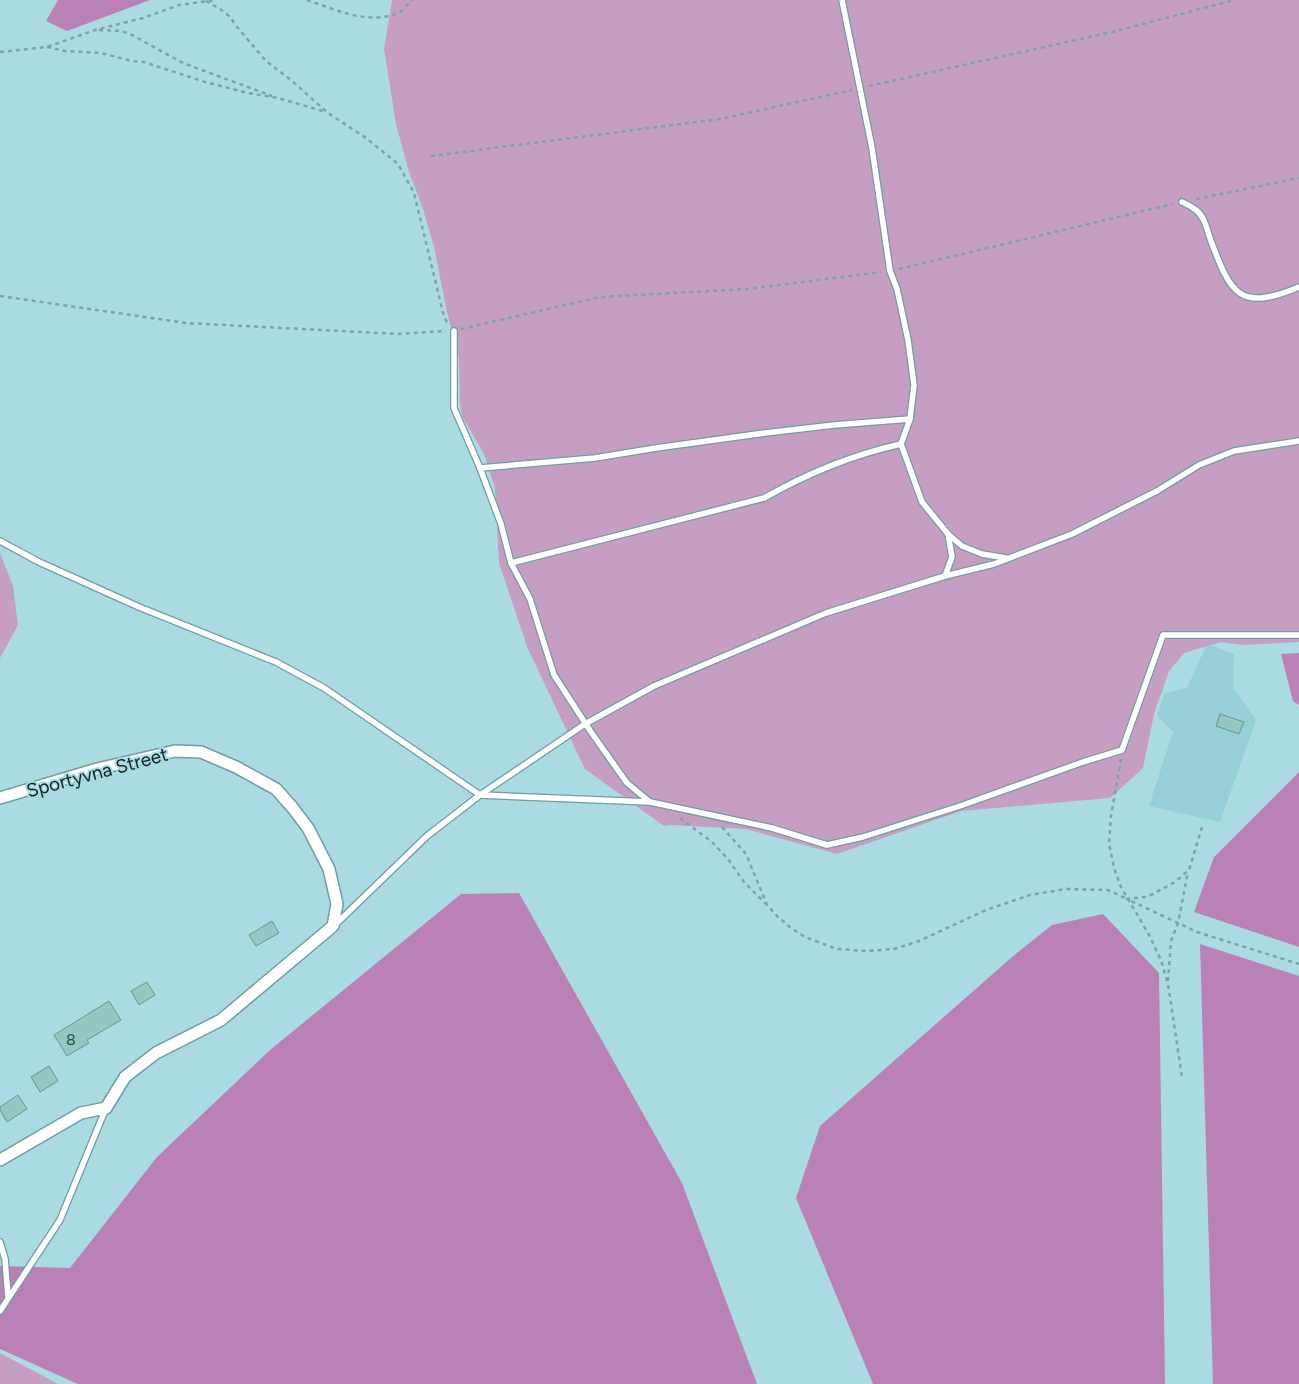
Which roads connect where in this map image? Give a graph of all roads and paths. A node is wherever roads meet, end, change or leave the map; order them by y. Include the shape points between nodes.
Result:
1 (216, 0) edge
2 (307, 0) edge
3 (412, 0) edge
4 (842, 0) edge
5 (1235, 0) edge
6 (206, 1) junction
7 (96, 30) junction
8 (47, 47) junction
9 (0, 52) edge
10 (860, 88) junction
11 (278, 98) junction
12 (328, 113) junction
13 (431, 156) dead end
14 (1299, 178) edge
15 (1182, 202) junction
16 (890, 271) junction
17 (1299, 287) edge
18 (0, 296) edge
19 (454, 330) junction
20 (910, 419) junction
21 (1299, 441) edge
22 (901, 444) junction
23 (480, 468) junction
24 (948, 534) junction
25 (0, 541) edge
26 (1008, 558) junction
27 (511, 563) junction
28 (945, 576) junction
29 (1299, 635) edge
30 (585, 724) junction
31 (1122, 750) junction
32 (480, 795) junction
33 (0, 798) edge
34 (650, 802) junction
35 (660, 805) junction
36 (706, 814) junction
37 (1202, 827) dead end
38 (1189, 870) junction
39 (1127, 899) junction
40 (767, 905) junction
41 (1178, 923) junction
42 (333, 926) junction
43 (1299, 964) edge
44 (1168, 984) junction
45 (1182, 1076) dead end
46 (106, 1108) junction
47 (0, 1160) edge
48 (0, 1242) edge
49 (8, 1297) junction
50 (0, 1311) edge

1 - 6 path
2 - 3 path via 372,18 400,12
4 - 10 lane
5 - 10 path via 1112,32
6 - 7 path
6 - 12 path via 229,16 266,61
7 - 8 path
7 - 11 path via 122,31 183,63
8 - 9 path
8 - 11 path via 144,62 205,82
10 - 13 path via 720,119
10 - 16 lane
11 - 12 path
12 - 19 path via 366,138 398,164 405,174 414,193 443,313
14 - 15 path
15 - 16 path
15 - 17 lane via 1196,210 1203,219 1220,268 1236,292 1244,297 1271,298
16 - 19 path via 747,290 600,297
16 - 20 lane via 908,340 914,386
18 - 19 path via 186,323 399,334
19 - 23 lane via 454,408
20 - 22 lane
20 - 23 lane via 775,432 595,458
21 - 26 lane via 1234,451 1199,465 1072,534
22 - 24 lane via 922,502
22 - 27 lane via 833,464 764,498
23 - 27 lane via 501,524
24 - 26 lane via 962,546 982,554
24 - 28 lane via 952,557
25 - 32 lane via 39,562 139,606 276,662 324,688
26 - 28 lane
27 - 30 lane via 530,599 554,675
28 - 30 lane via 826,613 654,686
29 - 31 lane via 1163,635
30 - 32 lane
30 - 34 lane via 628,783
31 - 36 lane via 960,806 827,845 772,828
31 - 39 path via 1111,816 1110,844 1115,871
32 - 34 lane
32 - 42 lane via 427,836
33 - 42 street, Sportyvna Street via 97,769 175,751 201,752 276,789 292,806 308,828 329,869 337,904
34 - 35 lane
35 - 36 lane
35 - 40 path via 712,842
36 - 40 path via 726,830 746,854
37 - 38 path
38 - 39 path via 1153,894
38 - 41 path
39 - 40 path via 1108,890 1066,889 1030,895 986,910 919,941 894,949 866,951 837,949 805,937
39 - 41 path
39 - 44 path via 1148,933
41 - 43 path via 1219,940
41 - 44 path via 1170,941
42 - 46 street via 222,1020 156,1052 125,1077
44 - 45 path
46 - 47 street via 81,1113
46 - 49 lane via 60,1220
48 - 49 lane via 5,1259
49 - 50 lane

